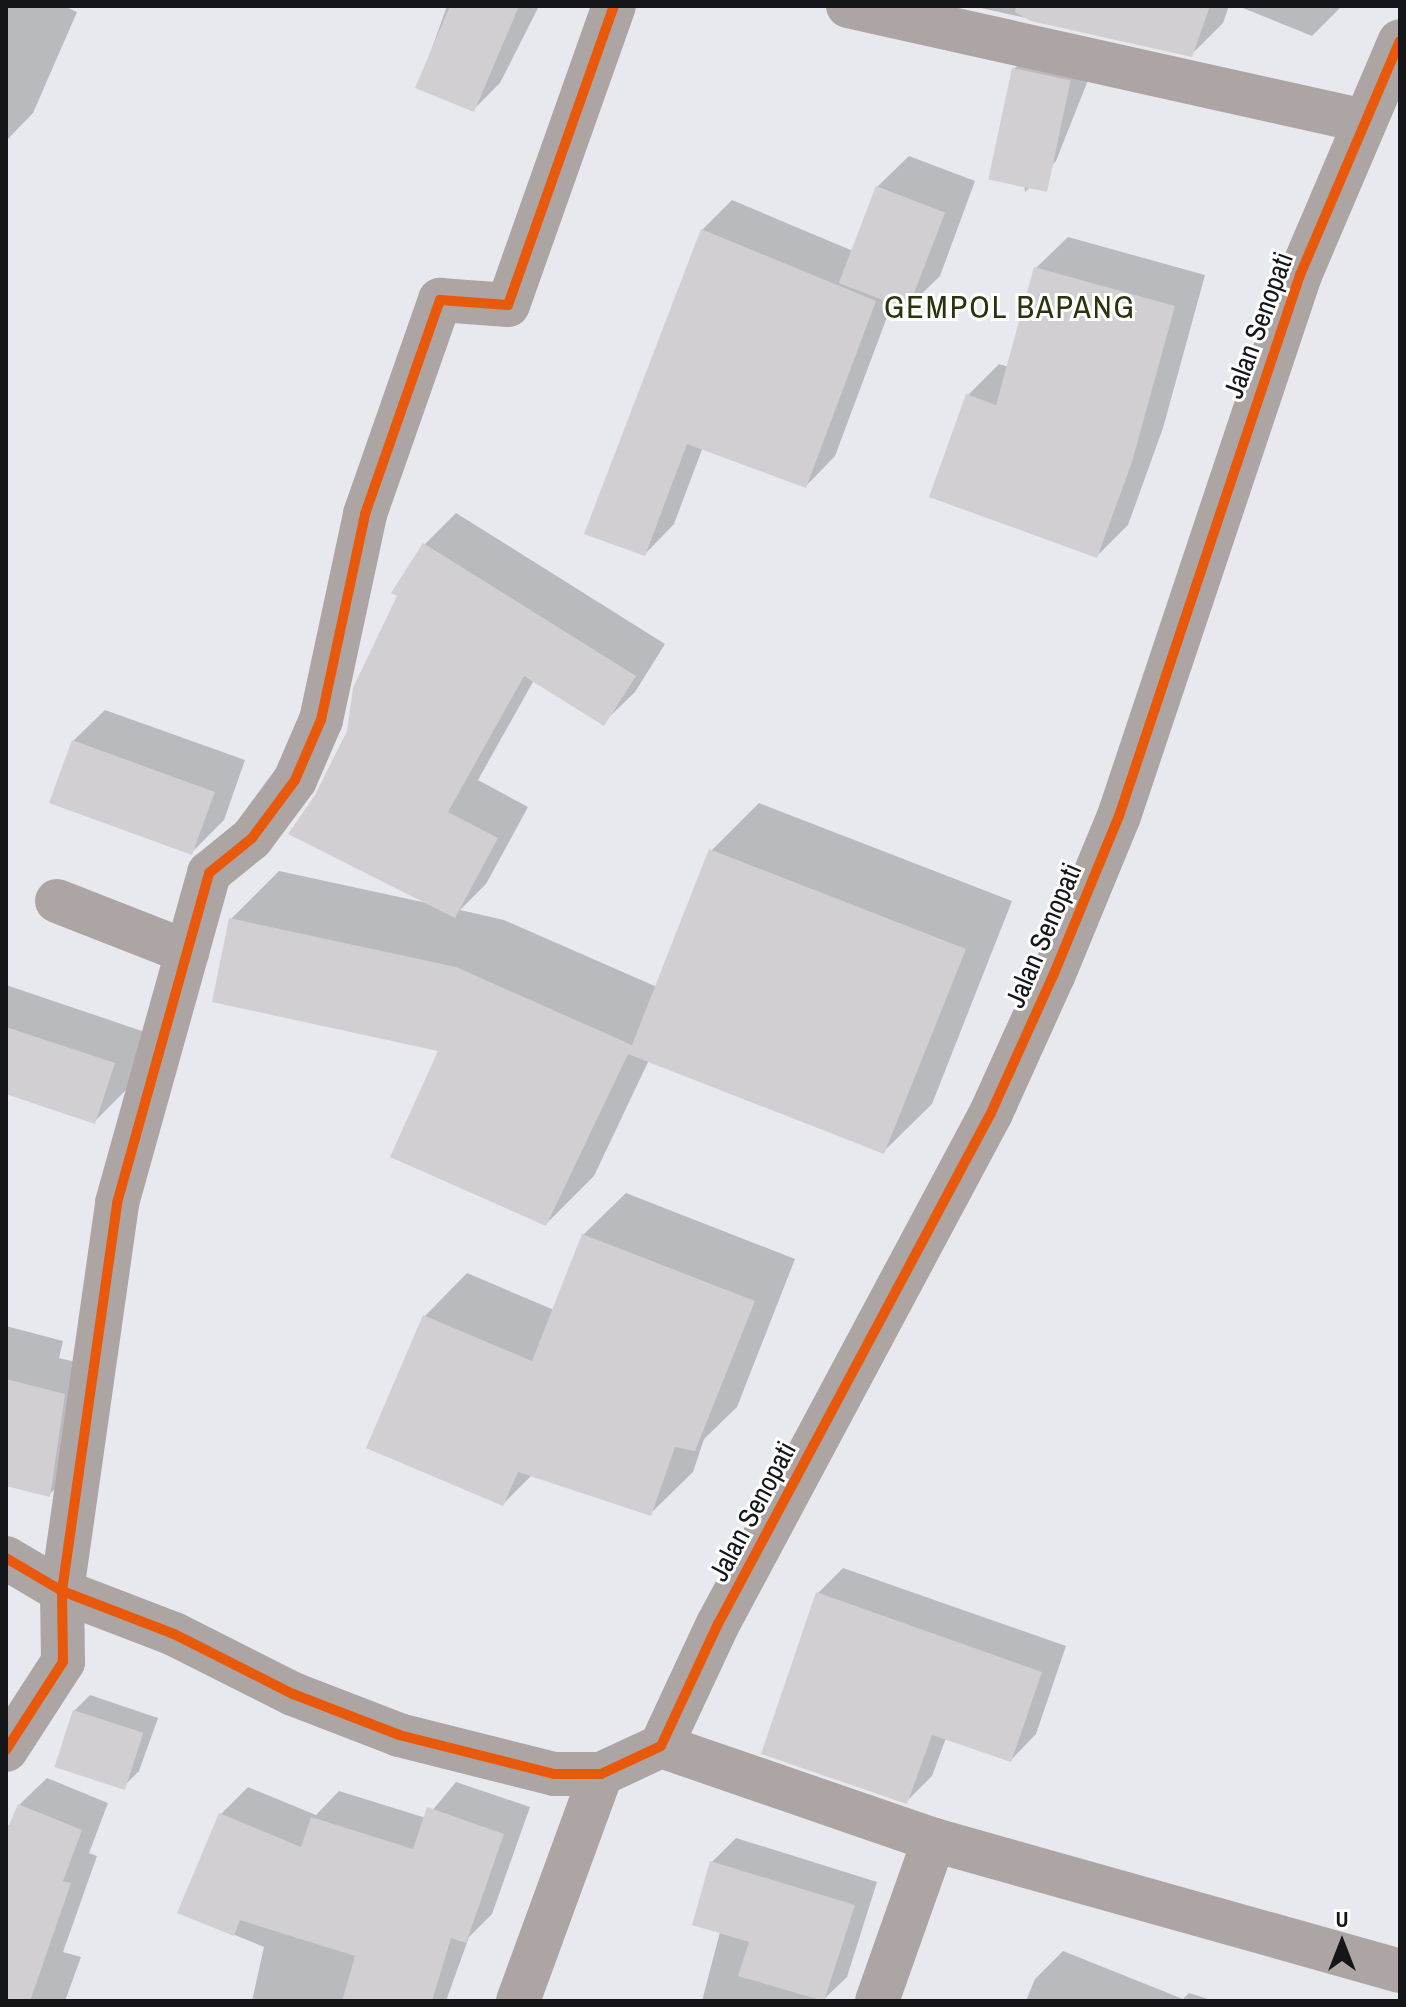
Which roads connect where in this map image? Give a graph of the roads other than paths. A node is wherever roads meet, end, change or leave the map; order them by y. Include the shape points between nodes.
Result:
1 (614, 6) edge
2 (848, 6) edge
3 (1400, 41) edge
4 (1364, 121) junction
5 (57, 901) dead end
6 (187, 952) junction
7 (6, 1558) edge
8 (62, 1591) junction
9 (661, 1746) junction
10 (6, 1750) edge
11 (601, 1774) junction
12 (934, 1840) junction
13 (1400, 1971) edge
14 (518, 2001) edge
15 (877, 2001) edge

1 - 6 street via 508,305 440,300 365,514 321,720 295,780 252,838 209,873
2 - 4 street
3 - 4 street, Jalan Senopati
4 - 9 street, Jalan Senopati via 1295,290 1119,816 1053,976 991,1113 718,1624
5 - 6 street
6 - 8 street via 117,1203
7 - 8 street
8 - 10 street via 63,1662
8 - 11 street via 174,1634 293,1694 399,1735 554,1774
9 - 11 street
9 - 12 street
11 - 14 street
12 - 13 street
12 - 15 street

